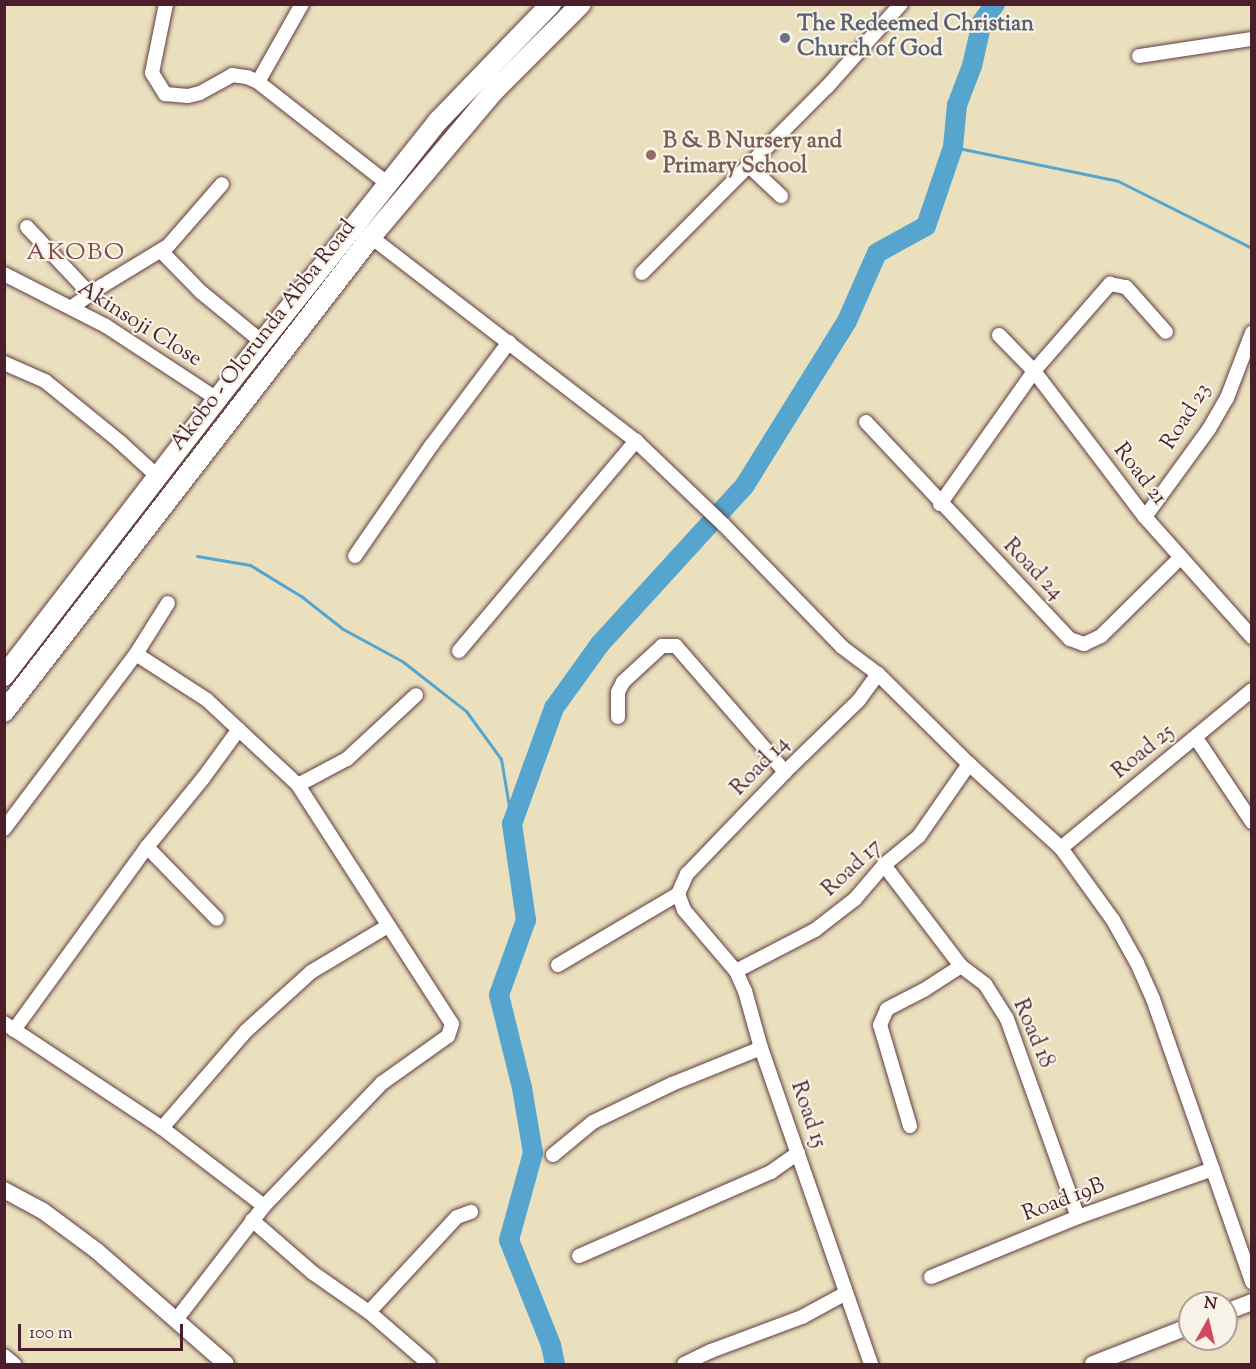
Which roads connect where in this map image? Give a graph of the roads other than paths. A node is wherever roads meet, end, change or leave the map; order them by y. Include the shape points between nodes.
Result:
1 (166, 4) edge
2 (302, 4) edge
3 (551, 4) edge
4 (580, 4) edge
5 (902, 4) edge
6 (1251, 39) edge
7 (1139, 56) dead end
8 (258, 82) junction
9 (749, 166) junction
10 (222, 184) dead end
11 (388, 184) junction
12 (781, 196) dead end
13 (27, 227) dead end
14 (371, 237) junction
15 (160, 251) junction
16 (642, 273) dead end
17 (4, 274) edge
18 (90, 294) junction
19 (72, 307) junction
20 (1166, 332) dead end
21 (1251, 333) edge
22 (999, 335) dead end
23 (262, 342) junction
24 (509, 342) junction
25 (4, 363) edge
26 (1034, 371) junction
27 (232, 380) junction
28 (249, 393) junction
29 (217, 399) junction
30 (866, 422) dead end
31 (636, 441) junction
32 (158, 477) junction
33 (940, 504) junction
34 (1144, 517) junction
35 (355, 556) dead end
36 (1181, 557) junction
37 (168, 603) dead end
38 (1251, 637) edge
39 (459, 651) dead end
40 (136, 654) junction
41 (878, 674) junction
42 (4, 676) edge
43 (1251, 690) edge
44 (416, 695) dead end
45 (4, 712) edge
46 (618, 717) dead end
47 (239, 729) junction
48 (1196, 738) junction
49 (969, 764) junction
50 (785, 772) junction
51 (298, 785) junction
52 (1251, 822) edge
53 (4, 830) edge
54 (147, 848) junction
55 (1061, 848) junction
56 (884, 865) junction
57 (678, 894) junction
58 (217, 919) dead end
59 (388, 926) junction
60 (558, 965) dead end
61 (961, 966) junction
62 (736, 971) junction
63 (9, 1026) edge
64 (761, 1048) junction
65 (910, 1126) dead end
66 (162, 1128) junction
67 (798, 1153) junction
68 (553, 1155) dead end
69 (1213, 1169) junction
70 (4, 1190) edge
71 (264, 1206) junction
72 (471, 1212) dead end
73 (1078, 1217) junction
74 (252, 1220) junction
75 (579, 1256) dead end
76 (932, 1277) dead end
77 (1251, 1282) edge
78 (846, 1293) junction
79 (369, 1312) junction
80 (176, 1320) junction
81 (1178, 1331) edge
82 (4, 1356) edge
83 (14, 1365) edge
84 (226, 1365) edge
85 (429, 1365) edge
86 (684, 1365) edge
87 (870, 1365) edge
88 (1093, 1365) edge

1 - 8 street via 152,73 165,94 176,97 200,93 232,75
2 - 8 street
3 - 11 main road, Akobo - Olorunda Abba Road via 444,113
4 - 14 main road, Akobo - Olorunda Abba Road via 493,92
5 - 9 street
6 - 7 street
8 - 11 street
9 - 12 street
9 - 16 street
10 - 15 street via 179,237
11 - 23 main road, Akobo - Olorunda Abba Road
13 - 18 street
14 - 24 street
14 - 28 main road, Akobo - Olorunda Abba Road
15 - 18 street
15 - 23 street via 201,292
17 - 19 street, Akinsoji Close
18 - 19 street
19 - 29 street, Akinsoji Close
20 - 26 street via 1126,287 1110,284
21 - 34 street, Road 23 via 1215,419
22 - 26 street, Road 21
23 - 27 main road, Akobo - Olorunda Abba Road
24 - 31 street
24 - 35 street
25 - 32 street via 45,381 67,397
26 - 33 street
26 - 34 street, Road 21
27 - 28 main road
27 - 29 main road, Akobo - Olorunda Abba Road
28 - 45 main road, Akobo - Olorunda Abba Road
29 - 32 main road, Akobo - Olorunda Abba Road
30 - 33 street, Road 24
31 - 39 street
31 - 41 street via 842,647
32 - 42 main road, Akobo - Olorunda Abba Road
33 - 36 street, Road 24 via 1070,639 1084,644 1101,636
34 - 36 street, Road 21
36 - 38 street, Road 21
37 - 40 street
40 - 47 street via 207,700
40 - 53 street
41 - 49 street
41 - 50 street, Road 14 via 859,700
43 - 48 street, Road 25
44 - 51 street via 347,759
46 - 50 street via 618,692 623,682 662,646 676,646
47 - 51 street
47 - 54 street
48 - 52 street
48 - 55 street, Road 25
49 - 55 street
49 - 56 street, Road 17 via 920,836
50 - 57 street, Road 14 via 687,874
51 - 59 street
54 - 58 street
54 - 63 street
55 - 69 street via 1113,920 1137,963
56 - 61 street, Road 18
56 - 62 street, Road 17 via 855,899 815,930
57 - 60 street
57 - 62 street, Road 15 via 684,910
59 - 66 street via 312,972 246,1031
59 - 71 street via 452,1023 448,1035 382,1083
61 - 65 street via 886,1009 880,1025
61 - 73 street, Road 18 via 985,984 1007,1019
62 - 64 street, Road 15
63 - 66 street
64 - 67 street, Road 15
64 - 68 street via 593,1122
66 - 71 street
67 - 75 street via 771,1172
67 - 78 street, Road 15
69 - 73 street, Road 19B
69 - 77 street
70 - 80 street via 43,1211 97,1251
71 - 74 street
72 - 79 street via 457,1217
73 - 76 street, Road 19B
74 - 79 street via 313,1273
74 - 80 street
78 - 86 street via 802,1317
78 - 87 street, Road 15
79 - 85 street
80 - 84 street
81 - 88 street
82 - 83 street

